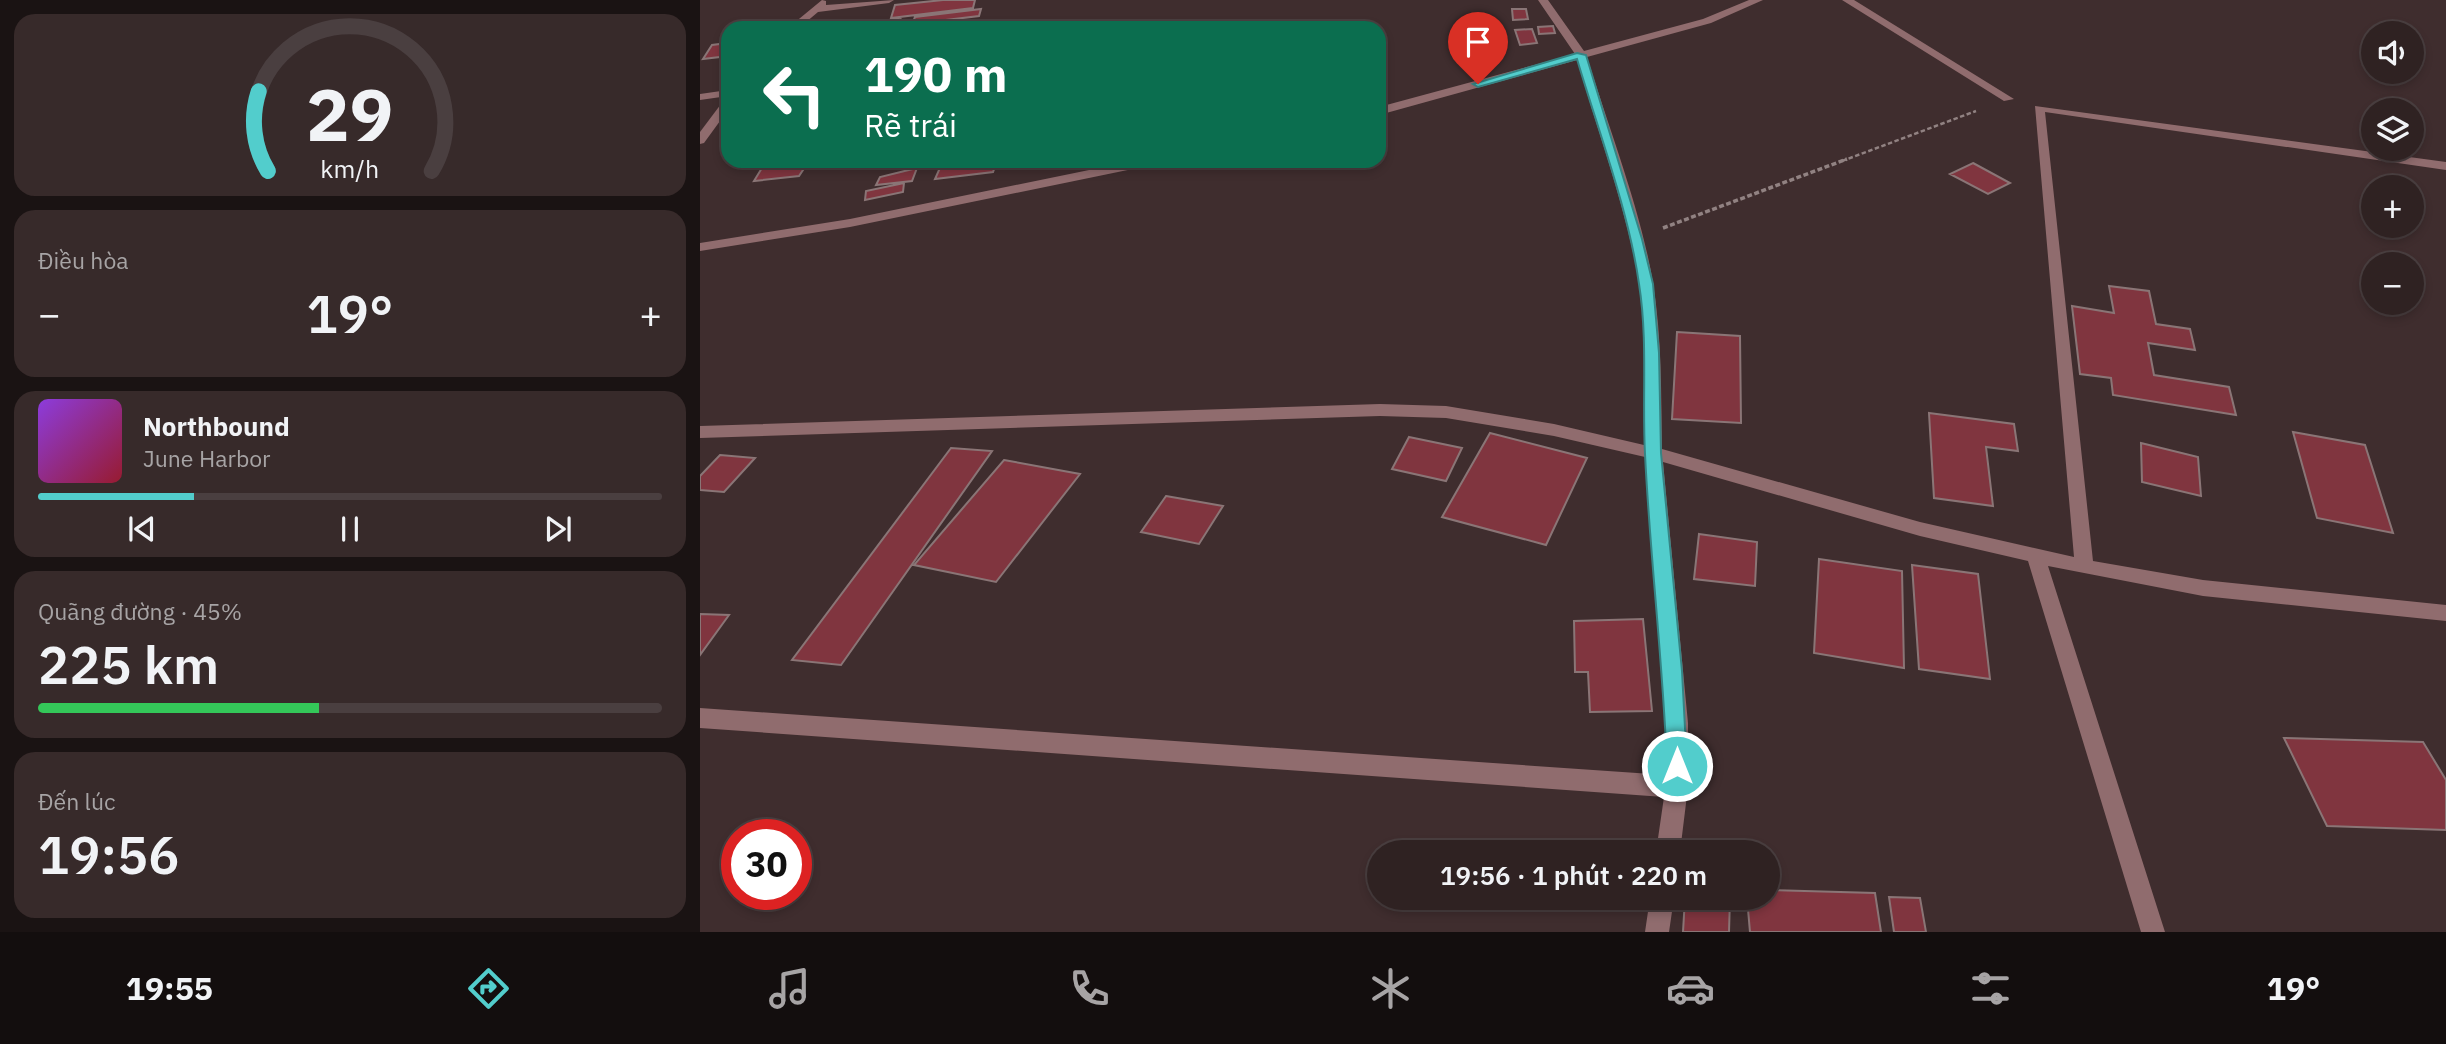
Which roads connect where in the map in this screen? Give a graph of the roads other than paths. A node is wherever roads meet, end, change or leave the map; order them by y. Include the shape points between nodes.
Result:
1 (825, 0) edge
2 (889, 0) edge
3 (1543, 0) edge
4 (1758, 0) edge
5 (1847, 0) edge
6 (815, 9) junction
7 (801, 21) edge
8 (1581, 55) junction
9 (721, 94) edge
10 (700, 97) edge
11 (2008, 99) road end
12 (1386, 109) edge
13 (721, 112) edge
14 (700, 140) edge
15 (2446, 166) edge
16 (1118, 168) edge
17 (700, 247) edge
18 (700, 432) edge
19 (1653, 453) junction
20 (2036, 558) junction
21 (2084, 567) junction
22 (2446, 613) edge
23 (700, 718) edge
24 (1677, 787) junction
25 (1670, 840) edge
26 (1660, 910) edge
27 (1657, 932) edge
28 (2153, 932) edge

1 - 6 street
2 - 6 street
3 - 8 street
4 - 8 street via 1726,15
5 - 11 street
6 - 7 street
8 - 12 street
8 - 19 street via 1646,284
9 - 10 street
13 - 14 street
15 - 21 street via 2039,108
16 - 17 street via 839,225
18 - 19 street via 1446,412 1500,419
19 - 20 street
19 - 24 street via 1673,671
20 - 21 street
20 - 28 street
21 - 22 street via 2203,588
23 - 24 street
24 - 25 street
26 - 27 street

